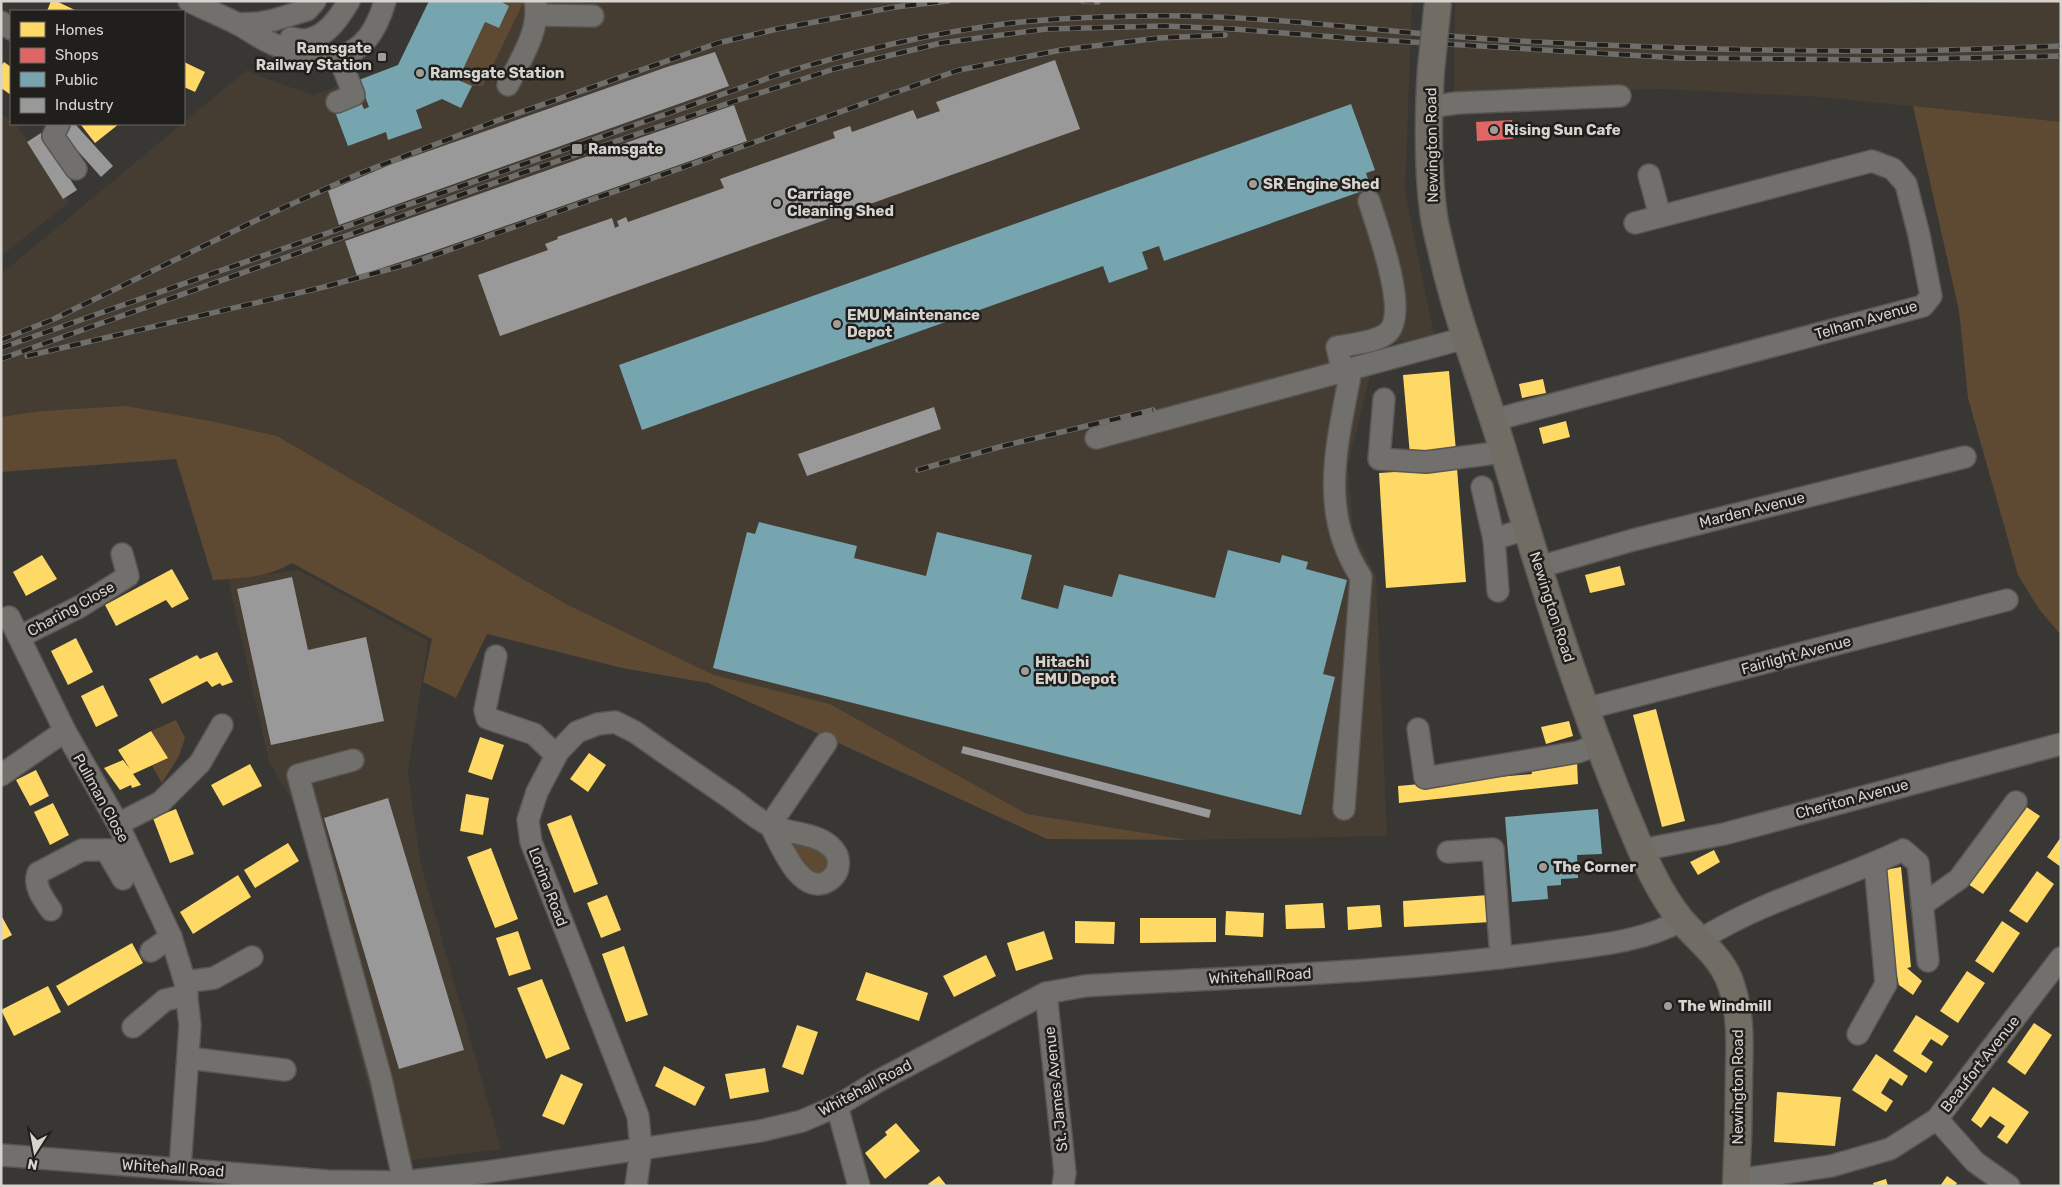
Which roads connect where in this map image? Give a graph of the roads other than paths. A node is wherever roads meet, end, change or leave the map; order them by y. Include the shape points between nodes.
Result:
1 (189, 1) edge
2 (349, 1) edge
3 (385, 1) edge
4 (1438, 2) edge
5 (311, 6) edge
6 (537, 8) edge
7 (593, 16) dead end
8 (237, 24) junction
9 (285, 42) junction
10 (339, 57) junction
11 (508, 85) dead end
12 (1620, 96) dead end
13 (337, 102) dead end
14 (1429, 107) junction
15 (58, 125) edge
16 (76, 169) dead end
17 (1648, 175) dead end
18 (1369, 201) dead end
19 (1660, 216) junction
20 (1635, 223) dead end
21 (1465, 338) junction
22 (1347, 371) junction
23 (1384, 399) dead end
24 (1494, 420) junction
25 (1096, 438) dead end
26 (1503, 452) junction
27 (1965, 457) dead end
28 (1482, 487) dead end
29 (1526, 529) junction
30 (1494, 539) junction
31 (122, 554) dead end
32 (1539, 567) junction
33 (1498, 591) dead end
34 (2007, 600) dead end
35 (9, 618) dead end
36 (20, 637) junction
37 (496, 656) dead end
38 (1585, 709) junction
39 (222, 725) dead end
40 (1418, 729) dead end
41 (65, 731) junction
42 (826, 743) dead end
43 (2061, 744) edge
44 (1598, 745) junction
45 (556, 755) junction
46 (353, 760) dead end
47 (1, 775) edge
48 (2016, 802) dead end
49 (1344, 809) dead end
50 (118, 824) junction
51 (127, 845) junction
52 (106, 850) junction
53 (1641, 850) junction
54 (1448, 852) dead end
55 (1875, 864) junction
56 (123, 879) dead end
57 (1922, 905) junction
58 (51, 910) dead end
59 (1682, 920) junction
60 (171, 937) junction
61 (1700, 940) junction
62 (151, 950) dead end
63 (252, 957) dead end
64 (1501, 958) junction
65 (2061, 958) edge
66 (1928, 961) dead end
67 (186, 989) junction
68 (1046, 993) junction
69 (133, 1027) dead end
70 (1858, 1034) dead end
71 (188, 1058) junction
72 (285, 1070) dead end
73 (837, 1106) junction
74 (1937, 1119) junction
75 (641, 1149) junction
76 (1, 1155) edge
77 (180, 1168) junction
78 (488, 1179) edge
79 (404, 1182) junction
80 (1736, 1183) edge
81 (636, 1186) edge
82 (859, 1186) edge
83 (1063, 1186) edge
84 (2009, 1186) edge

1 - 8 street
2 - 9 street via 323,33 310,40
3 - 10 street via 382,13 361,46 347,56
4 - 14 main road, Newington Road, bridge
5 - 8 street via 259,24
5 - 9 street
6 - 7 street
6 - 11 street via 530,40
8 - 9 street
9 - 10 street via 303,56
10 - 13 street via 354,95
12 - 14 street
14 - 21 main road, Newington Road via 1434,218
15 - 16 street via 53,136
17 - 19 street
18 - 22 street via 1393,284 1396,309 1394,324 1386,334 1337,347
19 - 20 street, Telham Avenue
19 - 24 street, Telham Avenue via 1872,161 1893,169 1906,184 1931,296 1923,306
21 - 22 street
21 - 24 main road, Newington Road
22 - 25 street
22 - 49 street via 1338,430 1335,509 1344,546 1361,577
23 - 26 street via 1379,459 1426,462
24 - 26 main road, Newington Road
26 - 29 main road, Newington Road
27 - 32 street, Marden Avenue via 1633,540
28 - 30 street
29 - 30 street
29 - 32 main road, Newington Road
30 - 33 street
31 - 36 street, Charing Close via 128,576 80,606
32 - 38 main road, Newington Road
34 - 38 street, Fairlight Avenue
35 - 36 street, Pullman Close
36 - 41 street, Pullman Close
37 - 45 street via 485,710 487,718 534,734
38 - 44 main road, Newington Road
39 - 50 street via 200,763 161,802
40 - 44 street via 1425,778 1578,752
41 - 47 street
41 - 50 street, Pullman Close
42 - 45 street, Lorina Road via 770,825 615,722 577,732
43 - 53 street, Cheriton Avenue via 1724,834
44 - 53 main road, Newington Road
45 - 75 street, Lorina Road via 537,792 528,820 531,842 638,1116
46 - 79 street via 298,775 381,1079
48 - 57 street via 1959,879
50 - 51 street, Pullman Close
51 - 52 street via 118,850
51 - 60 street, Pullman Close
52 - 56 street
52 - 58 street via 82,850 38,873 36,879 42,897
53 - 59 main road, Newington Road via 1665,896
54 - 64 street via 1493,849
55 - 57 street via 1903,850 1918,863
55 - 61 street via 1744,915
55 - 70 street via 1886,984
57 - 66 street
59 - 61 main road, Newington Road
59 - 64 street, Whitehall Road via 1663,931 1627,940
60 - 62 street
60 - 67 street, Pullman Close
61 - 80 main road, Newington Road via 1724,968 1735,995 1740,1032
63 - 67 street
64 - 68 street, Whitehall Road via 1334,972 1085,986
65 - 74 street, Beaufort Avenue
67 - 69 street via 165,1000
67 - 71 street, Pullman Close via 190,1025
68 - 73 street, Whitehall Road
68 - 83 street, St. James Avenue via 1065,1173
71 - 72 street
71 - 77 street, Pullman Close
73 - 75 street, Whitehall Road via 802,1121 760,1131
73 - 82 street
74 - 80 street, Beaufort Avenue via 1890,1149 1831,1166
74 - 84 street via 1976,1162
75 - 78 street, Whitehall Road
75 - 81 street, Lorina Road
76 - 77 street, Whitehall Road
77 - 79 street, Whitehall Road via 328,1181
78 - 79 street, Whitehall Road

